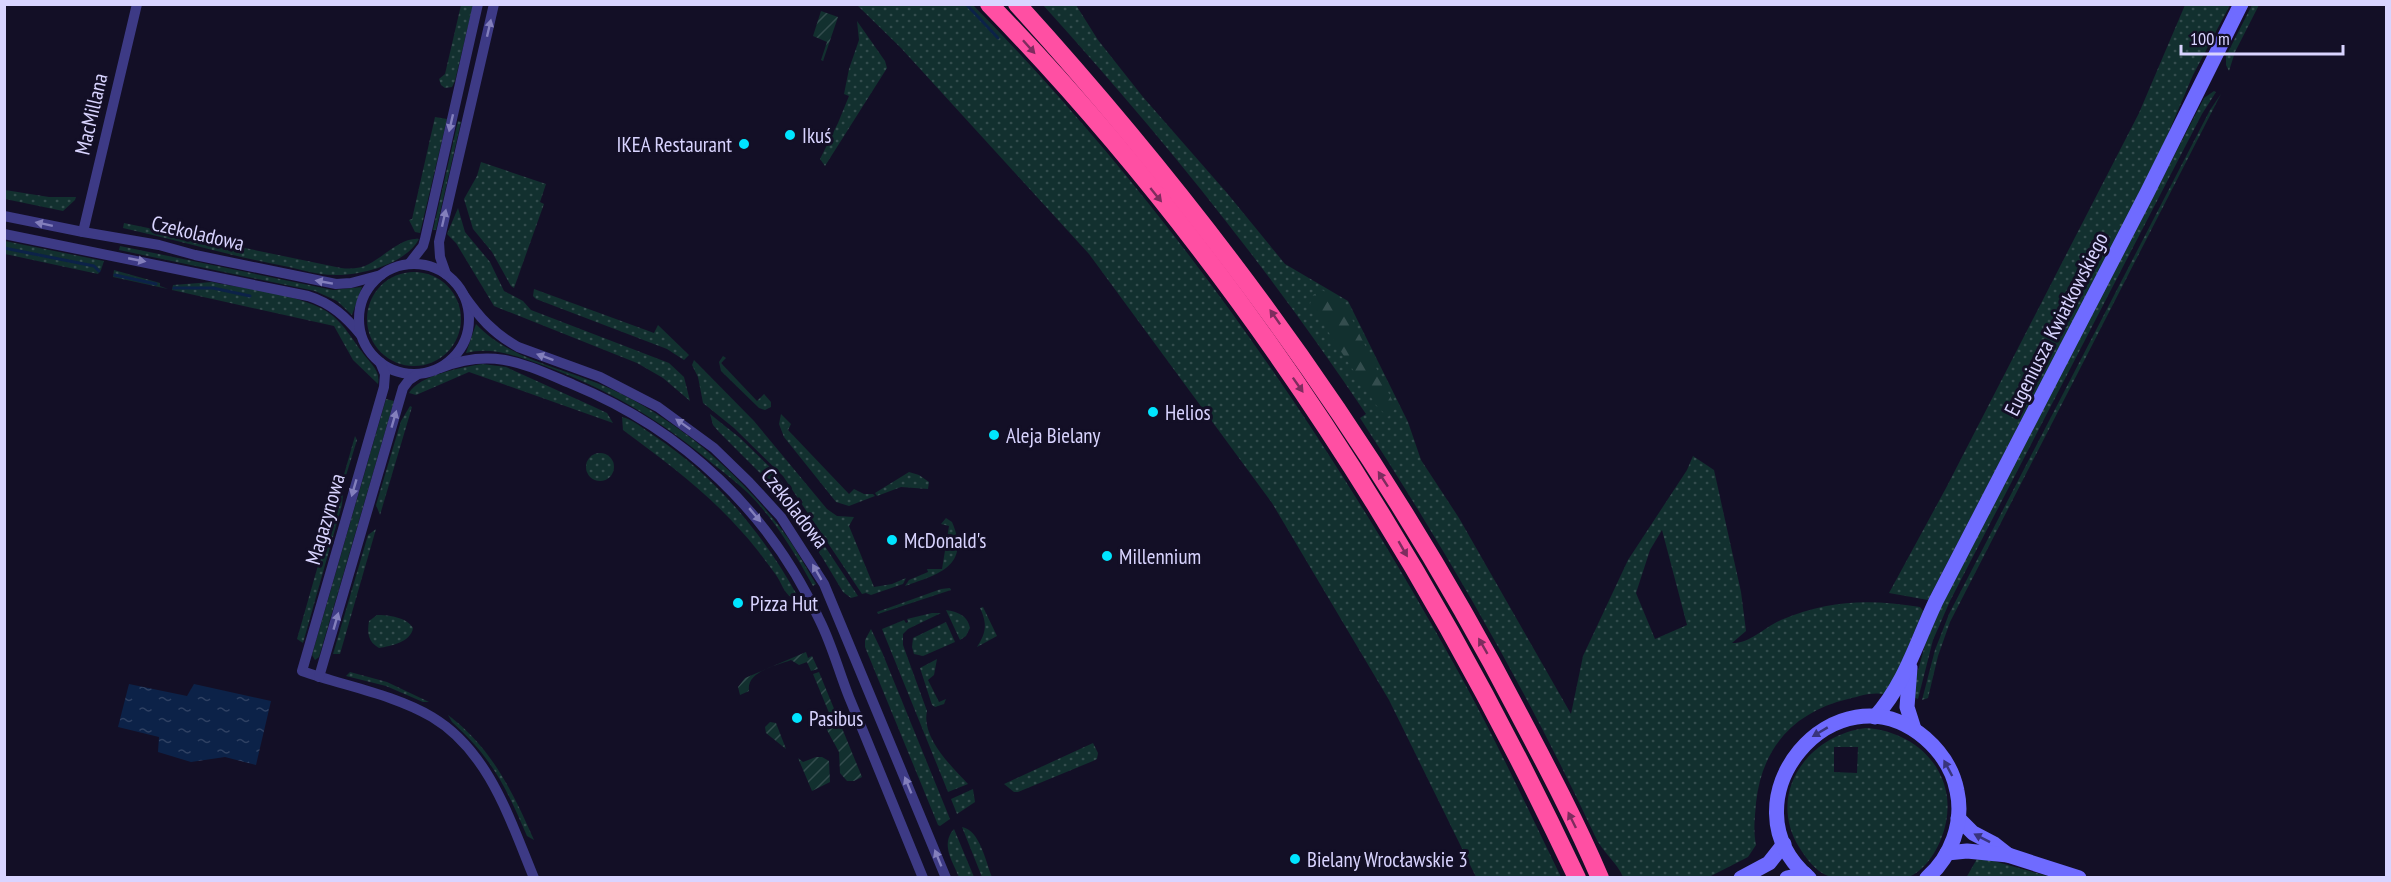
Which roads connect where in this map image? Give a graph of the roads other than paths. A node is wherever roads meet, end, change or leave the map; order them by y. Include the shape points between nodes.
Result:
1 (137, 4) edge
2 (478, 4) edge
3 (494, 4) edge
4 (989, 4) edge
5 (1017, 4) edge
6 (2241, 4) edge
7 (457, 95) junction
8 (472, 99) junction
9 (4, 216) edge
10 (83, 232) junction
11 (4, 234) edge
12 (409, 264) junction
13 (446, 274) junction
14 (381, 275) junction
15 (463, 294) junction
16 (362, 335) junction
17 (380, 362) junction
18 (440, 368) junction
19 (418, 374) junction
20 (1910, 663) junction
21 (319, 677) junction
22 (1875, 717) junction
23 (1914, 729) junction
24 (1959, 818) junction
25 (1784, 844) junction
26 (1947, 853) junction
27 (2008, 855) junction
28 (1598, 875) edge
29 (1807, 876) edge
30 (534, 878) edge
31 (923, 878) edge
32 (946, 878) edge
33 (1577, 878) edge
34 (1741, 878) edge
35 (1787, 878) edge
36 (1927, 878) edge
37 (2079, 878) edge

1 - 10 street, MacMillana
2 - 7 street
8 -> 3 street
4 -> 33 highway via 1150,188 1312,406 1398,540 1472,669 1530,777
28 -> 5 highway via 1491,659 1414,527 1328,395 1271,312 1160,168
6 - 20 main road, Eugeniusza Kwiatkowskiego via 1936,601
7 - 8 street
7 -> 12 street via 425,239
13 -> 8 street via 439,242
10 -> 9 street, Czekoladowa
14 -> 10 street, Czekoladowa via 336,284 147,242
11 -> 16 street, Czekoladowa via 308,296 334,307
12 - 13 street
12 - 14 street
13 - 15 street
14 - 16 street via 362,302
15 - 18 street via 469,319 466,336 453,358
32 -> 15 street, Czekoladowa via 824,584 781,518 728,461 680,422 620,387 505,340 484,324
16 - 17 street via 368,350
17 - 19 street via 398,372
17 -> 21 street, Magazynowa via 385,374 383,390 302,670
18 - 19 street
18 -> 31 street, Czekoladowa via 469,359 496,358 600,396 661,432 738,496 785,555 821,622
21 -> 19 street, Magazynowa via 403,388
20 - 22 main road, Eugeniusza Kwiatkowskiego via 1891,699
20 - 23 main road, Eugeniusza Kwiatkowskiego via 1907,706
21 - 30 street, Magazynowa via 408,706 433,718 464,744 484,768 505,806
22 - 23 main road
22 -> 25 main road via 1830,726 1796,753 1778,794 1778,822
24 -> 23 main road via 1950,769 1931,743
24 - 26 main road
27 -> 24 main road via 1972,833
25 - 29 main road
25 - 34 main road via 1769,863
26 - 27 main road
26 - 36 main road
27 - 37 main road
29 - 35 main road

